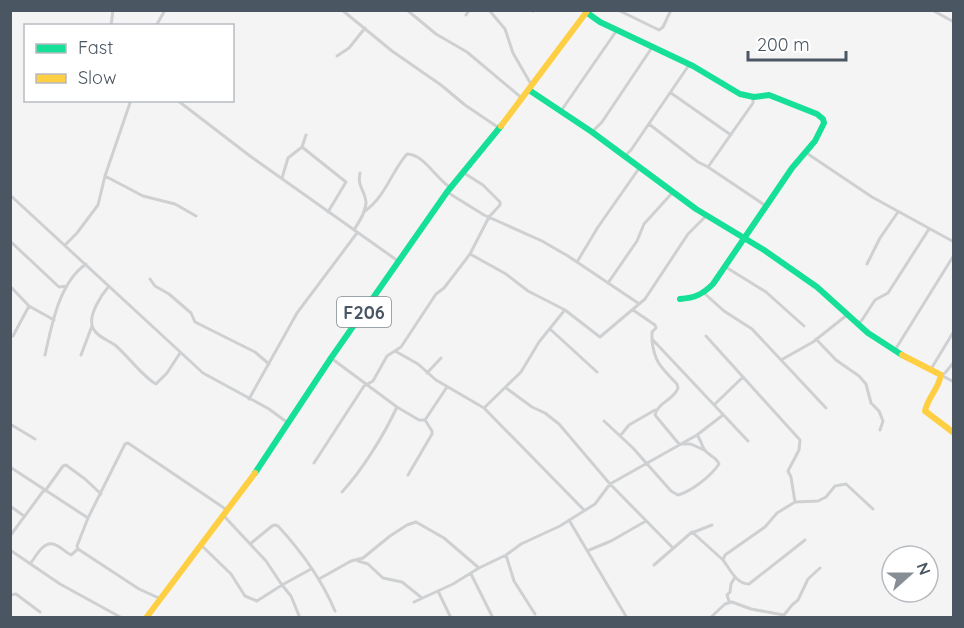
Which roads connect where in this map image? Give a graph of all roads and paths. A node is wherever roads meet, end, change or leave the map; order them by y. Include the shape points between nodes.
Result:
1 (165, 10) edge
2 (342, 10) edge
3 (407, 10) edge
4 (469, 10) edge
5 (489, 10) edge
6 (618, 10) edge
7 (671, 10) edge
8 (932, 10) edge
9 (587, 11) edge
10 (466, 15) dead end
11 (954, 22) edge
12 (157, 24) edge
13 (365, 28) junction
14 (617, 30) junction
15 (653, 46) junction
16 (337, 56) dead end
17 (690, 64) junction
18 (531, 88) junction
19 (671, 93) junction
20 (754, 96) junction
21 (523, 99) junction
22 (130, 102) edge
23 (180, 102) edge
24 (561, 111) junction
25 (649, 124) junction
26 (500, 129) junction
27 (592, 132) junction
28 (306, 135) dead end
29 (731, 135) junction
30 (302, 147) junction
31 (806, 152) junction
32 (625, 156) junction
33 (640, 167) junction
34 (708, 167) junction
35 (463, 172) junction
36 (360, 173) dead end
37 (105, 176) junction
38 (282, 178) junction
39 (449, 190) junction
40 (673, 192) junction
41 (10, 195) edge
42 (766, 206) junction
43 (365, 211) junction
44 (328, 212) junction
45 (898, 212) junction
46 (707, 215) junction
47 (196, 216) dead end
48 (489, 218) junction
49 (929, 229) junction
50 (356, 231) junction
51 (743, 237) junction
52 (10, 241) edge
53 (954, 242) edge
54 (66, 244) junction
55 (470, 254) junction
56 (954, 255) edge
57 (398, 261) junction
58 (578, 262) junction
59 (86, 264) junction
60 (867, 264) dead end
61 (724, 266) junction
62 (150, 279) dead end
63 (608, 283) junction
64 (10, 286) edge
65 (67, 286) junction
66 (110, 286) junction
67 (704, 293) junction
68 (680, 299) dead end
69 (638, 303) junction
70 (29, 306) junction
71 (564, 310) junction
72 (633, 310) junction
73 (847, 315) junction
74 (54, 320) junction
75 (857, 325) junction
76 (92, 326) junction
77 (804, 326) dead end
78 (550, 328) junction
79 (954, 331) edge
80 (13, 336) dead end
81 (706, 336) dead end
82 (652, 339) junction
83 (816, 339) junction
84 (896, 350) junction
85 (395, 351) junction
86 (181, 353) junction
87 (45, 355) dead end
88 (81, 355) dead end
89 (331, 358) junction
90 (441, 358) dead end
91 (781, 360) junction
92 (954, 362) edge
93 (269, 364) junction
94 (931, 369) junction
95 (597, 372) dead end
96 (427, 374) junction
97 (941, 375) junction
98 (743, 377) junction
99 (954, 382) edge
100 (368, 384) junction
101 (447, 387) junction
102 (506, 388) junction
103 (248, 399) junction
104 (715, 404) junction
105 (397, 407) junction
106 (484, 408) junction
107 (826, 408) dead end
108 (656, 410) junction
109 (723, 415) junction
110 (425, 420) junction
111 (604, 421) dead end
112 (288, 423) junction
113 (10, 424) edge
114 (880, 430) dead end
115 (954, 433) edge
116 (696, 435) junction
117 (620, 436) junction
118 (35, 439) dead end
119 (748, 441) dead end
120 (680, 444) junction
121 (704, 450) junction
122 (314, 463) dead end
123 (646, 465) junction
124 (10, 467) edge
125 (408, 475) dead end
126 (610, 484) junction
127 (44, 490) junction
128 (342, 492) dead end
129 (101, 494) junction
130 (795, 502) junction
131 (10, 507) edge
132 (873, 509) dead end
133 (584, 510) junction
134 (225, 512) junction
135 (24, 516) junction
136 (88, 518) junction
137 (568, 520) junction
138 (646, 521) junction
139 (712, 525) dead end
140 (692, 532) junction
141 (10, 536) edge
142 (805, 540) dead end
143 (201, 544) junction
144 (250, 544) junction
145 (672, 547) junction
146 (78, 549) junction
147 (10, 550) edge
148 (587, 551) junction
149 (506, 555) junction
150 (723, 560) junction
151 (351, 561) junction
152 (30, 564) junction
153 (654, 565) dead end
154 (479, 568) junction
155 (820, 568) dead end
156 (311, 569) junction
157 (471, 574) junction
158 (735, 577) junction
159 (319, 579) junction
160 (282, 585) junction
161 (438, 591) junction
162 (10, 595) edge
163 (422, 598) junction
164 (161, 599) junction
165 (414, 602) dead end
166 (728, 602) junction
167 (335, 611) dead end
168 (40, 612) dead end
169 (535, 614) dead end
170 (784, 616) edge
171 (122, 618) edge
172 (146, 618) edge
173 (300, 618) edge
174 (451, 618) edge
175 (494, 618) edge
176 (627, 618) edge
177 (710, 618) edge

1 - 12 street
2 - 13 street
3 - 21 street via 436,34 467,52
4 - 10 street
5 - 18 street via 505,29
6 - 7 street via 659,30
8 - 11 street
9 - 14 street
9 - 18 street, F206
13 - 16 street
13 - 26 street
14 - 15 street
14 - 24 street
15 - 17 street
15 - 27 street
17 - 19 street
17 - 20 street via 740,94
18 - 21 street, F206
18 - 24 street
19 - 25 street
19 - 29 street
20 - 29 street
20 - 31 street via 769,95 823,119 825,123
21 - 26 street, F206
22 - 37 street
23 - 38 street
24 - 27 street
25 - 32 street
25 - 34 street
26 - 35 street, F206
27 - 32 street
28 - 30 street
29 - 34 street
30 - 38 street via 288,158
30 - 44 street via 346,182
31 - 42 street
31 - 45 street
32 - 33 street
33 - 40 street
33 - 58 street
34 - 42 street
35 - 39 street, F206
35 - 48 street via 500,202
36 - 43 street via 358,182
37 - 47 street via 143,196 175,204
37 - 54 street via 98,205
38 - 44 street
39 - 43 street via 415,156 407,154 388,186
39 - 48 street
39 - 57 street, F206
40 - 46 street
40 - 63 street via 644,224 637,242
41 - 54 street
42 - 51 street via 752,230
43 - 50 street
44 - 50 street
45 - 49 street
45 - 60 street
46 - 51 street
46 - 69 street via 688,234
48 - 55 street
48 - 58 street
49 - 53 street
49 - 75 street via 888,293 875,300
50 - 57 street
50 - 93 street via 297,314
51 - 61 street
51 - 73 street via 831,296
52 - 65 street via 59,286
54 - 59 street
55 - 71 street
55 - 85 street
56 - 84 street
57 - 89 street, F206
58 - 63 street
59 - 65 street
59 - 66 street
61 - 67 street
61 - 77 street via 776,300
62 - 93 street via 191,313 195,322 255,352
63 - 69 street
64 - 70 street
65 - 74 street
66 - 76 street via 98,301
66 - 86 street
67 - 68 street via 693,299
67 - 91 street via 752,329
69 - 72 street
70 - 74 street
70 - 80 street
71 - 72 street via 600,337
71 - 78 street
72 - 82 street via 655,325
73 - 75 street
73 - 83 street
74 - 87 street
75 - 84 street
76 - 86 street via 156,384
76 - 88 street
78 - 95 street
78 - 102 street
79 - 94 street
81 - 98 street
82 - 104 street
82 - 108 street via 658,364 678,388
83 - 91 street
83 - 114 street via 866,384 871,403 883,421
84 - 94 street
85 - 96 street
85 - 100 street via 387,356 374,381
86 - 103 street via 211,379
89 - 100 street
89 - 112 street, F206
90 - 96 street
91 - 107 street
92 - 97 street
93 - 103 street
94 - 97 street
96 - 101 street
97 - 99 street
97 - 115 street via 925,411
98 - 104 street
98 - 130 street via 800,440 788,471
100 - 105 street
100 - 122 street
101 - 106 street
101 - 110 street
102 - 106 street
102 - 126 street via 559,424
103 - 112 street
104 - 109 street
105 - 110 street
105 - 128 street
106 - 133 street
108 - 117 street via 629,425
108 - 120 street via 655,415
109 - 116 street
109 - 119 street
110 - 125 street via 432,434
111 - 117 street
112 - 134 street, F206
113 - 118 street
116 - 120 street
116 - 121 street
117 - 123 street
120 - 121 street
120 - 123 street
121 - 123 street via 719,464 684,494 671,491
123 - 126 street
124 - 127 street
126 - 133 street via 595,504
126 - 138 street
127 - 129 street via 66,465
127 - 135 street
127 - 136 street
129 - 134 street via 128,443 174,472
129 - 136 street
130 - 132 street via 818,501 835,486 846,484
130 - 150 street
131 - 135 street
133 - 137 street
134 - 143 street, F206
134 - 144 street
135 - 141 street
136 - 146 street
137 - 148 street
137 - 149 street
138 - 145 street
138 - 148 street
139 - 140 street
140 - 145 street
140 - 150 street
142 - 158 street via 749,584
143 - 160 street via 250,600 257,601
143 - 164 street, F206
144 - 156 street via 274,525
144 - 160 street
145 - 153 street
146 - 152 street via 71,555 49,544
146 - 164 street
147 - 152 street
148 - 176 street
149 - 154 street
149 - 169 street via 514,581
150 - 158 street
151 - 154 street via 363,558 416,522 444,538
151 - 159 street
151 - 163 street via 363,562 383,579 402,582
152 - 171 street
154 - 157 street
155 - 170 street
156 - 159 street
156 - 160 street
157 - 161 street
157 - 175 street
158 - 166 street
159 - 167 street
160 - 173 street
161 - 163 street
161 - 174 street
162 - 168 street via 16,594
163 - 165 street
164 - 172 street, F206
166 - 170 street
166 - 177 street

